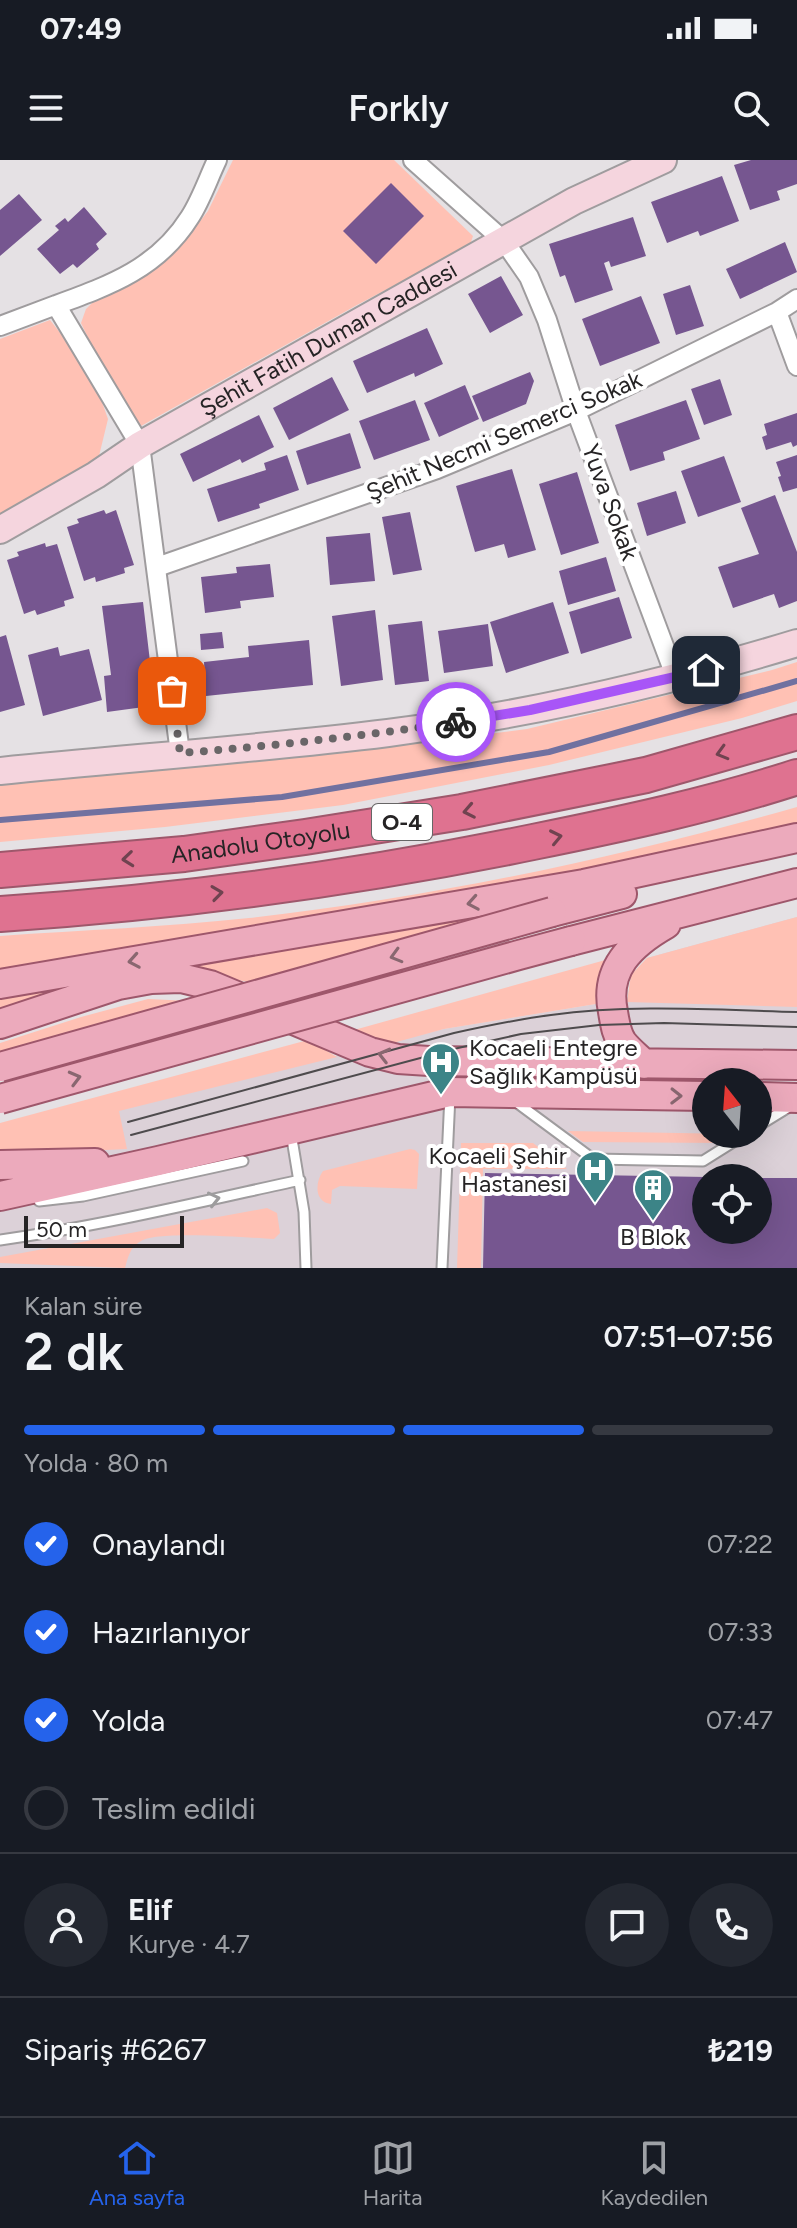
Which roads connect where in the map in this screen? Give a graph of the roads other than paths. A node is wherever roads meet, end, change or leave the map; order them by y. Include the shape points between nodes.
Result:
1 (217, 160) edge
2 (663, 160) edge
3 (418, 162) edge
4 (504, 241) junction
5 (797, 299) edge
6 (56, 305) junction
7 (777, 312) junction
8 (0, 326) edge
9 (797, 366) edge
10 (576, 411) junction
11 (140, 445) junction
12 (0, 530) edge
13 (157, 567) junction
14 (797, 643) edge
15 (676, 678) junction
16 (797, 732) edge
17 (180, 753) junction
18 (0, 771) edge
19 (797, 777) edge
20 (797, 838) edge
21 (797, 849) edge
22 (0, 870) edge
23 (797, 883) edge
24 (719, 903) junction
25 (0, 914) edge
26 (0, 984) edge
27 (0, 1024) edge
28 (644, 1064) junction
29 (797, 1065) edge
30 (0, 1067) edge
31 (450, 1092) junction
32 (504, 1093) junction
33 (692, 1096) edge
34 (772, 1098) edge
35 (0, 1099) edge
36 (797, 1100) edge
37 (772, 1117) edge
38 (291, 1130) junction
39 (724, 1148) edge
40 (158, 1161) junction
41 (243, 1161) dead end
42 (0, 1165) edge
43 (300, 1180) junction
44 (14, 1201) edge
45 (0, 1205) edge
46 (0, 1240) edge
47 (306, 1268) edge
48 (442, 1268) edge

1 - 6 street via 191,215 169,246 139,270
2 - 4 street, Şehit Fatih Duman Caddesi
3 - 4 street, Yuva Sokak
4 - 10 street, Yuva Sokak via 529,277
4 - 11 street, Şehit Fatih Duman Caddesi
5 - 7 street, Şehit Necmi Semerci Sokak
6 - 8 street
6 - 11 street
7 - 9 street
7 - 10 street, Şehit Necmi Semerci Sokak
10 - 13 street, Şehit Necmi Semerci Sokak via 437,469
10 - 15 street, Yuva Sokak
11 - 12 street, Şehit Fatih Duman Caddesi
11 - 13 street
13 - 17 street
14 - 15 street
15 - 17 street via 530,710 390,732
16 -> 22 highway, Anadolu Otoyolu / O-4 via 646,775 462,812 184,854
17 - 18 street
25 -> 19 highway, Anadolu Otoyolu / O-4 via 314,881 463,856 660,815
20 -> 26 main road via 584,884
21 -> 30 main road, bridge
23 - 24 main road
24 - 28 main road via 664,925 620,961 612,981 616,1031
35 -> 24 main road, bridge
28 -> 27 main road via 611,1068 398,1059 181,978 118,985
28 - 29 main road
31 - 32 main road
31 - 38 main road
31 - 48 lane
32 -> 33 main road
32 - 39 lane via 593,1159 703,1161
34 - 36 main road
36 - 37 lane
38 - 40 main road
38 - 43 lane
40 - 42 main road
40 - 44 main road
41 - 44 lane via 83,1196
46 -> 43 lane
43 - 47 lane
44 - 45 lane

